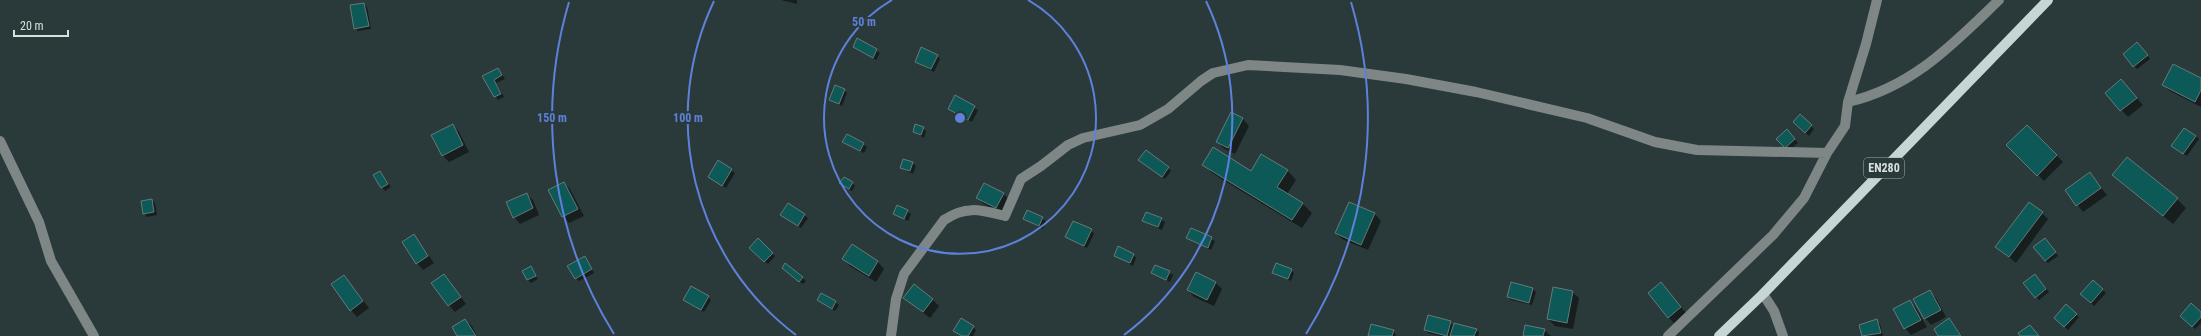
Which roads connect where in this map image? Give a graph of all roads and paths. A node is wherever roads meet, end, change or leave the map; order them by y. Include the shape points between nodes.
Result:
1 (1877, 0) edge
2 (1999, 0) edge
3 (2048, 0) edge
4 (1848, 102) junction
5 (0, 141) edge
6 (1827, 153) junction
7 (1763, 294) junction
8 (94, 336) edge
9 (891, 336) edge
10 (1668, 336) edge
11 (1719, 336) edge
12 (1783, 336) edge

1 - 4 street
2 - 4 street via 1928,65 1891,88 1870,97
3 - 7 main road, EN280
4 - 6 street via 1845,126
5 - 8 street via 39,222 51,261
6 - 9 street via 1697,150 1655,142 1587,118 1476,92 1406,79 1340,70 1234,66 1213,73 1200,81 1168,109 1140,125 1089,136 1068,144 1021,178 1005,216 974,208 952,214 944,220 904,274 896,299
6 - 10 street via 1815,181 1791,215
7 - 11 main road, EN280
7 - 12 street via 1774,311

